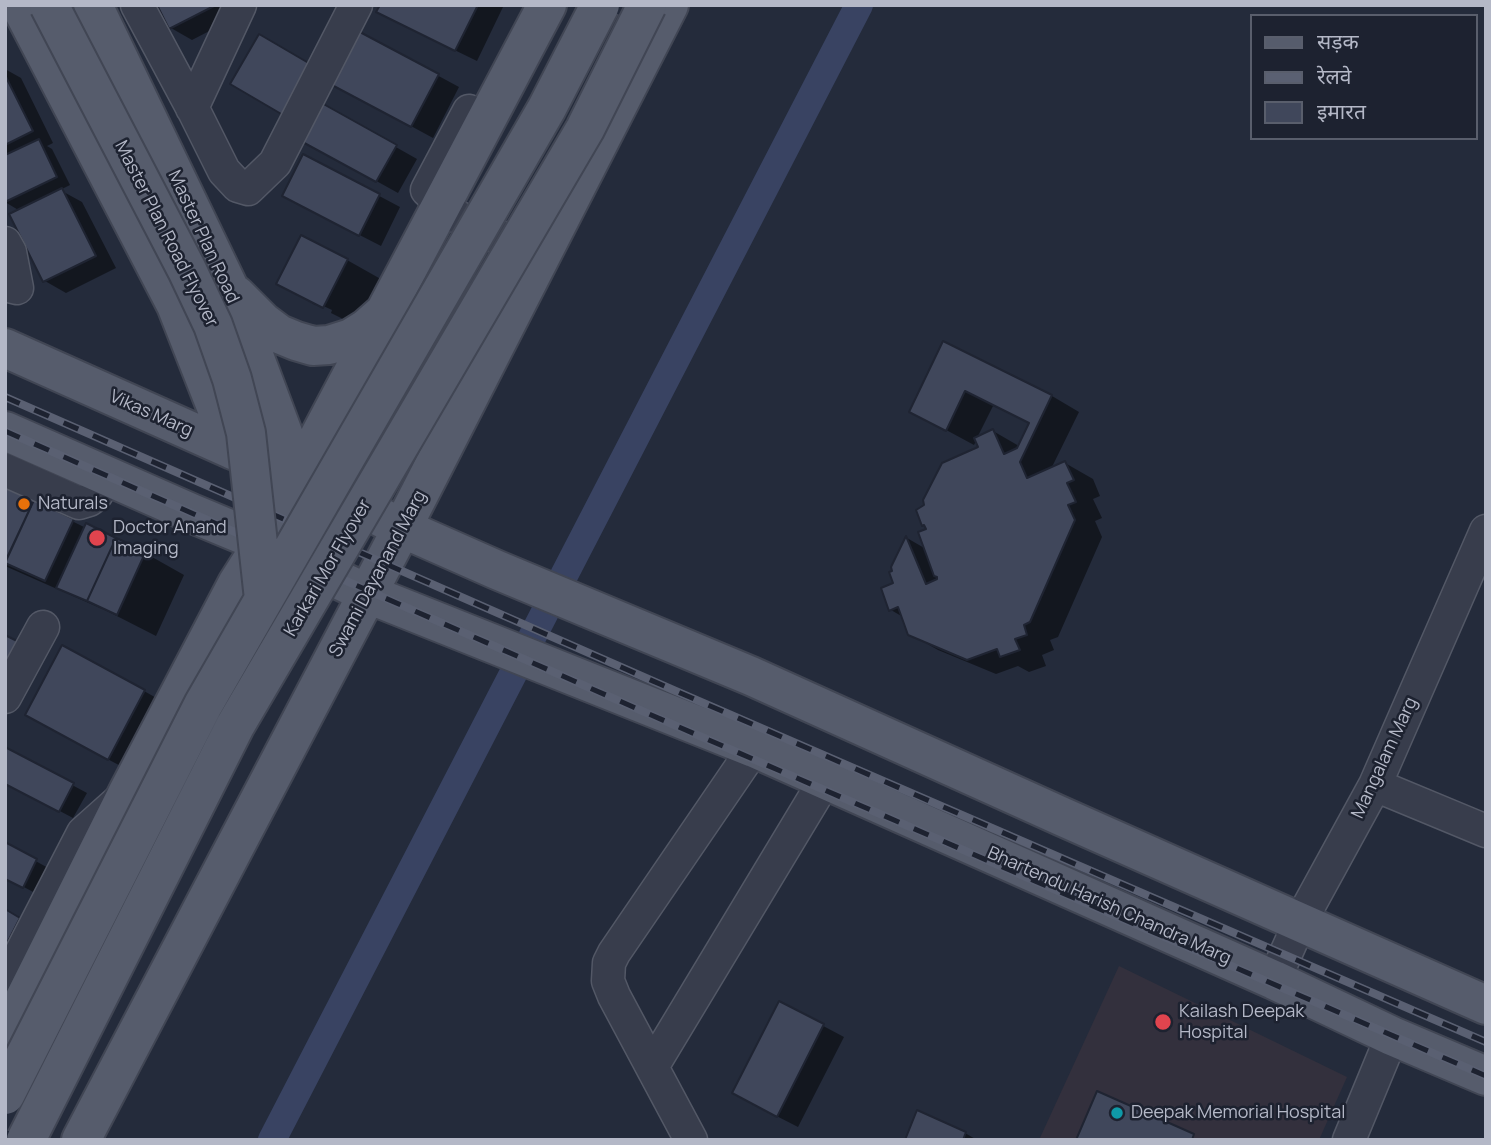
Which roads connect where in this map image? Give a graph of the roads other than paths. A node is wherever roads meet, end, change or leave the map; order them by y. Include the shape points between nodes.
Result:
1 (20, 5) edge
2 (49, 5) edge
3 (93, 5) edge
4 (137, 5) edge
5 (240, 5) edge
6 (356, 5) edge
7 (527, 5) edge
8 (547, 5) edge
9 (600, 5) edge
10 (647, 5) edge
11 (670, 5) edge
12 (192, 108) junction
13 (442, 205) junction
14 (5, 243) edge
15 (548, 244) junction
16 (5, 285) edge
17 (228, 286) junction
18 (176, 306) junction
19 (387, 310) junction
20 (5, 348) edge
21 (5, 430) edge
22 (233, 450) junction
23 (5, 470) edge
24 (108, 476) junction
25 (299, 476) junction
26 (402, 528) junction
27 (1486, 531) edge
28 (263, 543) junction
29 (368, 594) junction
30 (264, 599) junction
31 (43, 627) dead end
32 (5, 697) edge
33 (742, 743) junction
34 (825, 780) junction
35 (1375, 785) junction
36 (128, 792) junction
37 (1486, 831) edge
38 (1300, 922) junction
39 (1274, 980) junction
40 (5, 984) edge
41 (1486, 1005) edge
42 (1392, 1036) junction
43 (5, 1038) edge
44 (652, 1067) junction
45 (1486, 1076) edge
46 (5, 1095) edge
47 (26, 1140) edge
48 (81, 1140) edge
49 (691, 1140) edge
50 (1349, 1140) edge

1 - 18 main road
2 - 30 main road, Master Plan Road Flyover, bridge via 213,325 246,433
3 - 17 main road, Master Plan Road
4 - 12 street
5 - 12 street
6 - 12 street via 275,163 248,189 238,186 224,170
7 - 13 street via 427,190
8 - 13 main road
9 - 30 main road, bridge via 547,107
10 - 47 main road, Karkari Mor Flyover, bridge via 585,128 235,726
11 - 15 main road, Swami Dayanand Marg
13 - 15 street via 497,237
13 - 19 main road
14 - 16 street via 17,288
15 - 26 main road, Swami Dayanand Marg
17 - 18 main road
17 - 19 main road via 279,334 313,345 351,338
17 - 25 main road, Master Plan Road
18 - 22 main road
19 - 25 main road
20 - 22 main road, Vikas Marg
21 - 24 main road
22 - 25 main road, Vikas Marg
23 - 24 street via 79,503 96,495
24 - 28 main road
25 - 26 main road
25 - 28 main road
26 - 29 main road, Swami Dayanand Marg
26 - 38 main road via 751,676
27 - 35 street, Mangalam Marg
28 - 29 main road
28 - 36 main road
29 - 33 main road, Bhartendu Harish Chandra Marg
29 - 48 main road, Swami Dayanand Marg
30 - 46 main road, bridge via 203,705
31 - 32 street
33 - 34 main road, Bhartendu Harish Chandra Marg
33 - 44 street via 609,963 608,981 614,996
34 - 39 main road, Bhartendu Harish Chandra Marg
34 - 44 street
35 - 37 street
35 - 38 street, Mangalam Marg
36 - 40 street via 83,834
36 - 43 main road
38 - 39 street, Mangalam Marg
38 - 41 main road
39 - 42 main road, Bhartendu Harish Chandra Marg
42 - 45 main road, Bhartendu Harish Chandra Marg
42 - 50 street
44 - 49 street

